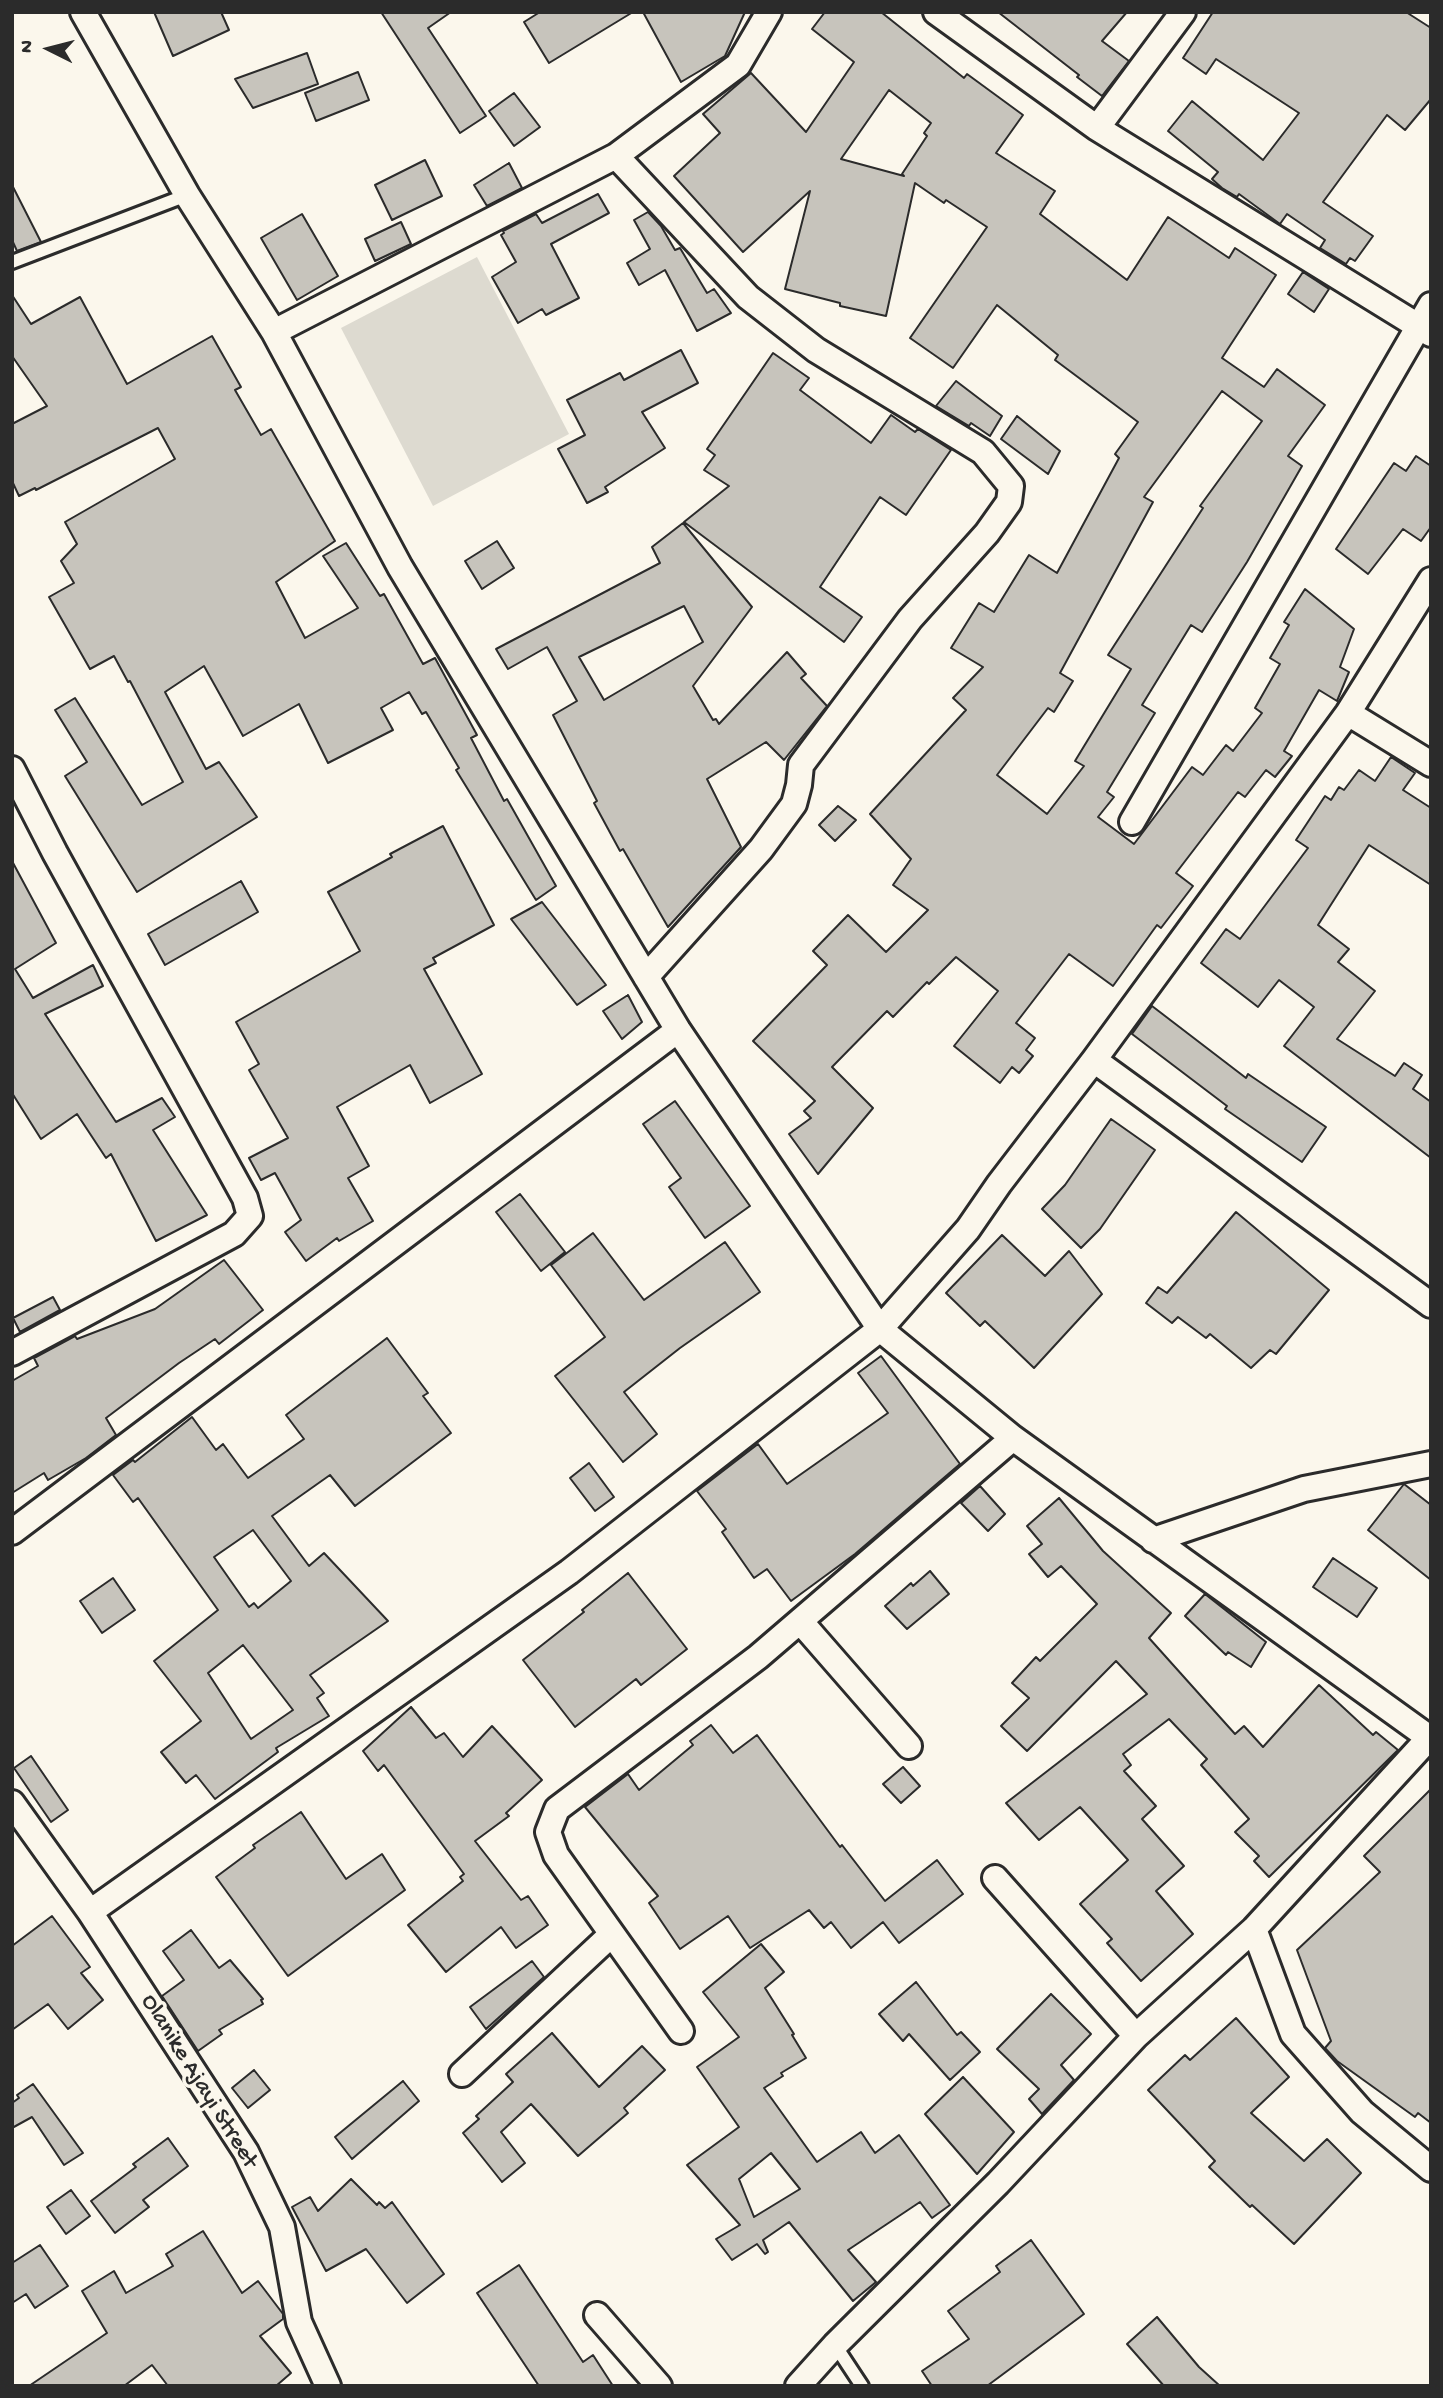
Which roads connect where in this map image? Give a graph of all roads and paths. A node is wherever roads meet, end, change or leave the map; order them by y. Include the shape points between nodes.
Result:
1 (83, 12) edge
2 (769, 12) edge
3 (936, 12) edge
4 (1183, 12) edge
5 (1097, 128) junction
6 (616, 156) junction
7 (187, 195) junction
8 (12, 262) edge
9 (1426, 321) edge
10 (274, 332) junction
11 (1431, 579) edge
12 (1348, 713) junction
13 (1431, 764) edge
14 (12, 769) edge
15 (1132, 822) dead end
16 (646, 977) junction
17 (678, 1030) junction
18 (1094, 1060) junction
19 (1431, 1305) edge
20 (880, 1329) junction
21 (12, 1353) edge
22 (1013, 1438) junction
23 (1431, 1464) edge
24 (12, 1532) edge
25 (1153, 1540) junction
26 (800, 1621) junction
27 (1430, 1739) edge
28 (909, 1746) dead end
29 (12, 1803) edge
30 (995, 1878) dead end
31 (90, 1912) junction
32 (1254, 1929) junction
33 (612, 1934) junction
34 (681, 2031) dead end
35 (1136, 2036) junction
36 (462, 2074) dead end
37 (1431, 2169) edge
38 (597, 2315) dead end
39 (835, 2345) junction
40 (328, 2386) edge
41 (659, 2386) edge
42 (798, 2386) edge
43 (862, 2386) edge

1 - 7 street
2 - 6 street via 738,65
3 - 5 street
4 - 5 street
5 - 9 street
6 - 10 street
6 - 16 street via 748,297 816,350 983,452 1011,486 1009,502 987,533 910,619 800,765 794,804 761,849
7 - 8 lane
7 - 10 street
9 - 15 street
10 - 16 street via 400,567
11 - 12 street
12 - 13 street
12 - 18 street
14 - 21 street via 250,1216 234,1234
16 - 17 street
17 - 20 street
17 - 24 street
18 - 19 street
18 - 20 street via 968,1229
20 - 22 street
20 - 31 street via 569,1572
22 - 25 street
22 - 26 street
23 - 25 street via 1304,1489
25 - 27 street
26 - 28 street
26 - 33 street via 557,1809 548,1832 556,1856
27 - 32 street
29 - 31 street, Olanike Ajayi Street
30 - 35 street
31 - 40 street, Olanike Ajayi Street via 246,2152 282,2227 299,2322
32 - 35 street
32 - 37 street via 1293,2034 1362,2112
33 - 34 street
33 - 36 street
35 - 39 street via 998,2183
38 - 41 street
39 - 42 street
39 - 43 lane

